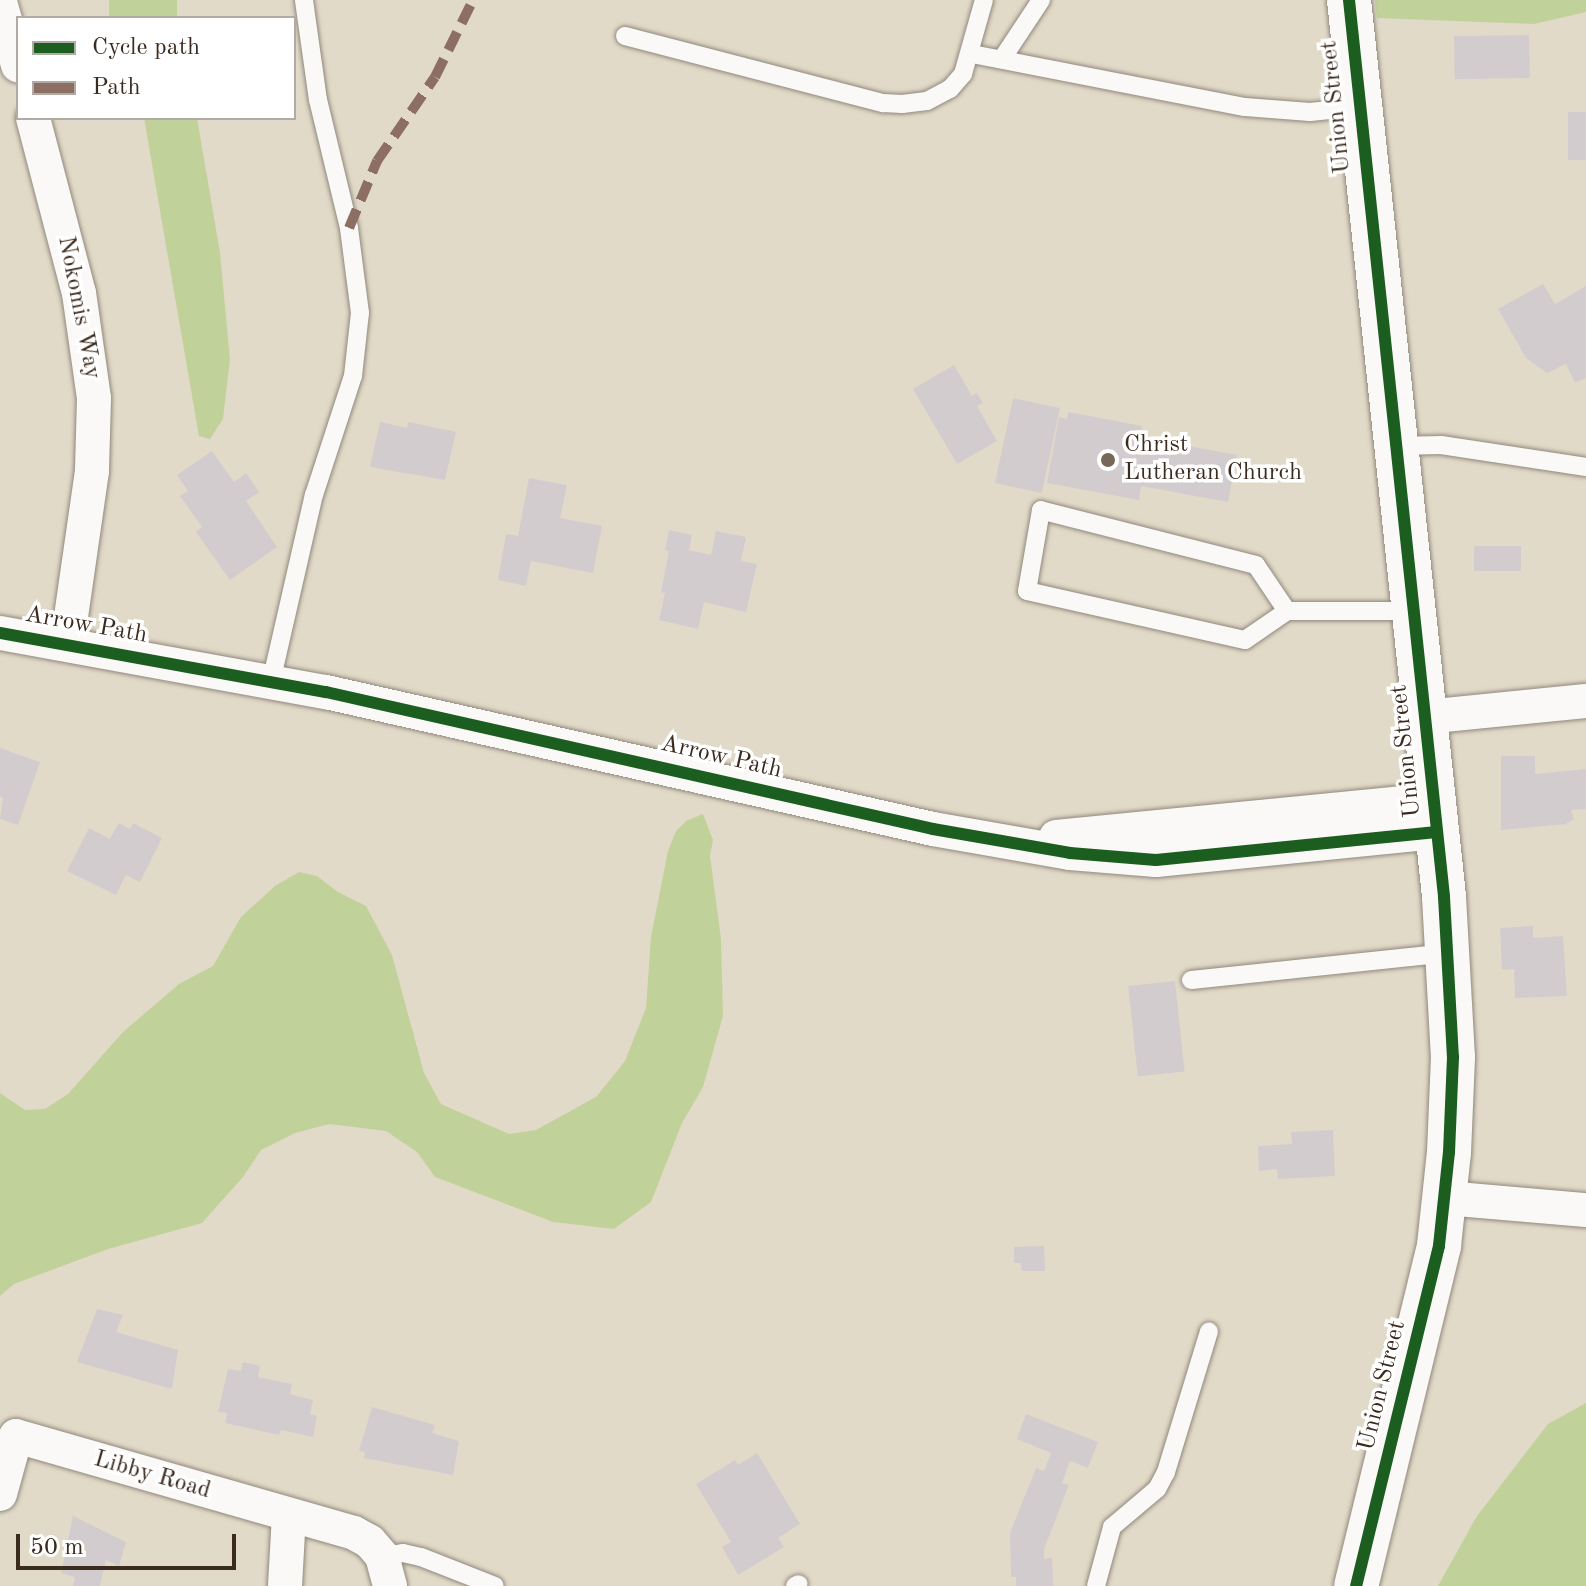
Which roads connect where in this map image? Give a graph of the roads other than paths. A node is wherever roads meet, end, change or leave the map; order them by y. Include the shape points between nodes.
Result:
1 (304, 0) edge
2 (984, 0) edge
3 (1041, 0) edge
4 (1349, 0) edge
5 (0, 2) edge
6 (625, 36) dead end
7 (972, 54) junction
8 (16, 58) edge
9 (1002, 59) junction
10 (1359, 107) junction
11 (34, 120) edge
12 (1395, 446) junction
13 (1586, 467) edge
14 (1287, 611) junction
15 (1413, 611) junction
16 (0, 633) edge
17 (67, 644) junction
18 (271, 682) junction
19 (1586, 701) edge
20 (1425, 717) junction
21 (1436, 816) junction
22 (1449, 953) junction
23 (1191, 980) dead end
24 (1445, 1198) junction
25 (1586, 1210) edge
26 (1209, 1331) dead end
27 (0, 1494) edge
28 (289, 1515) junction
29 (386, 1571) edge
30 (285, 1586) edge
31 (495, 1586) edge
32 (1096, 1586) edge
33 (1356, 1586) edge

1 - 18 lane via 318,100 352,243 360,313 353,376 314,495
2 - 7 lane
3 - 9 lane
4 - 10 street, Union Street
5 - 8 street
6 - 7 lane via 902,104 927,101 950,89
7 - 9 lane
9 - 10 lane via 1245,107 1310,112
10 - 12 street, Union Street
11 - 17 street, Nokomis Way via 79,293 94,398 90,482
12 - 13 lane via 1441,445
12 - 15 street, Union Street
14 - 14 lane via 1245,640 1027,591 1041,510 1256,565
14 - 15 lane
15 - 20 street, Union Street
16 - 17 street, Arrow Path
17 - 18 street, Arrow Path
18 - 21 street, Arrow Path via 933,829 1084,855 1156,860
19 - 20 street
20 - 21 street, Union Street
21 - 22 street, Union Street
22 - 23 lane
22 - 24 street, Union Street via 1453,1057
24 - 25 street
24 - 33 street, Union Street via 1428,1300
26 - 32 lane via 1166,1472 1157,1489 1112,1527
27 - 28 street, Libby Road via 16,1436
28 - 29 street, Libby Road via 370,1542
28 - 30 street
29 - 31 lane via 403,1553

